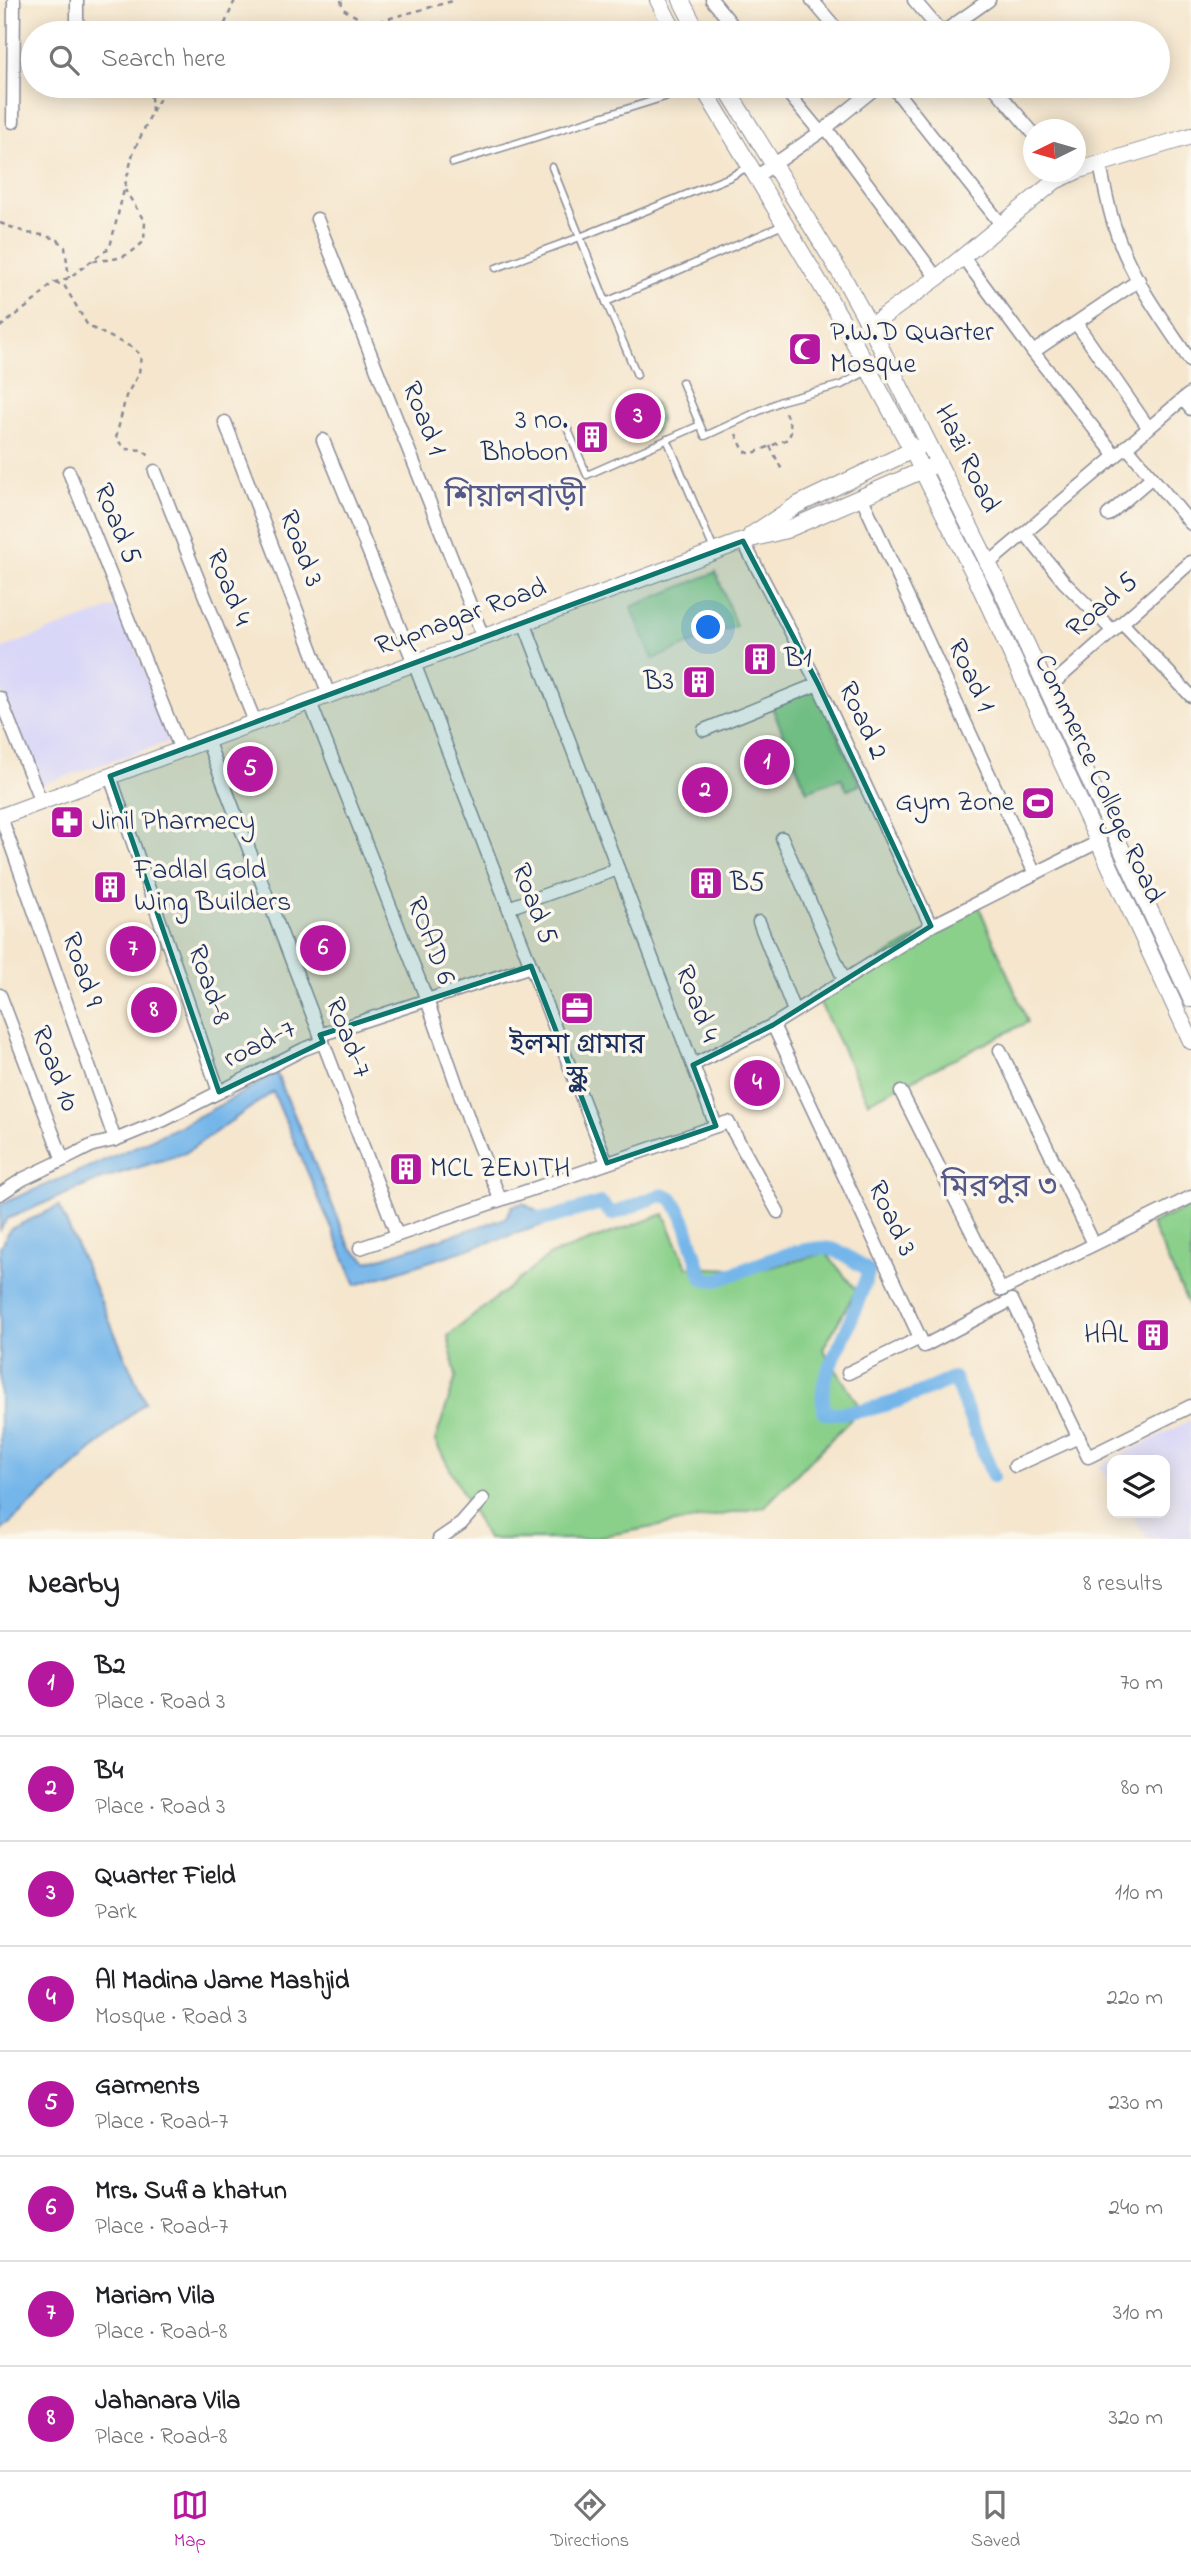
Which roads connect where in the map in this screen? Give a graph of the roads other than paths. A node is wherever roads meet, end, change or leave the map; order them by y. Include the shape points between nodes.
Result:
1 (14, 0) edge
2 (77, 0) edge
3 (658, 0) edge
4 (681, 0) edge
5 (712, 0) edge
6 (812, 0) edge
7 (914, 0) edge
8 (989, 0) edge
9 (77, 21) edge
10 (669, 21) edge
11 (692, 21) edge
12 (729, 21) edge
13 (830, 21) edge
14 (934, 21) edge
15 (960, 21) edge
16 (662, 98) edge
17 (708, 98) edge
18 (733, 98) edge
19 (793, 98) edge
20 (863, 98) edge
21 (901, 98) edge
22 (1003, 98) edge
23 (1023, 121) edge
24 (13, 122) dead end
25 (823, 130) junction
26 (1191, 136) edge
27 (453, 163) dead end
28 (774, 164) junction
29 (1100, 164) junction
30 (552, 166) dead end
31 (1086, 168) edge
32 (752, 171) junction
33 (1054, 182) edge
34 (317, 219) dead end
35 (1001, 224) junction
36 (785, 225) junction
37 (580, 237) junction
38 (963, 257) junction
39 (496, 268) dead end
40 (937, 278) junction
41 (1139, 280) junction
42 (606, 302) junction
43 (1076, 323) junction
44 (870, 326) junction
45 (1033, 352) junction
46 (1191, 362) edge
47 (869, 370) junction
48 (637, 375) dead end
49 (682, 382) dead end
50 (1188, 400) edge
51 (225, 422) dead end
52 (566, 425) dead end
53 (700, 425) junction
54 (1148, 427) junction
55 (667, 439) junction
56 (323, 440) dead end
57 (929, 442) junction
58 (1126, 446) junction
59 (912, 450) junction
60 (1115, 454) junction
61 (939, 463) junction
62 (922, 470) junction
63 (155, 471) road end
64 (69, 472) dead end
65 (1152, 477) junction
66 (862, 498) junction
67 (1108, 515) dead end
68 (1191, 524) edge
69 (1025, 533) junction
70 (743, 541) junction
71 (714, 552) junction
72 (1191, 562) edge
73 (988, 564) junction
74 (524, 622) junction
75 (1117, 627) junction
76 (483, 638) junction
77 (414, 663) junction
78 (818, 684) junction
79 (1048, 688) junction
80 (329, 695) junction
81 (1191, 696) edge
82 (0, 698) edge
83 (310, 702) junction
84 (255, 722) junction
85 (704, 730) dead end
86 (207, 740) junction
87 (181, 750) junction
88 (110, 776) junction
89 (41, 802) junction
90 (0, 817) edge
91 (1115, 832) joint
92 (782, 838) dead end
93 (1098, 842) junction
94 (618, 869) junction
95 (1035, 874) junction
96 (508, 908) junction
97 (759, 922) dead end
98 (931, 926) junction
99 (531, 966) junction
100 (844, 980) junction
101 (1189, 989) edge
102 (0, 995) edge
103 (428, 1000) junction
104 (794, 1011) junction
105 (773, 1025) junction
106 (321, 1039) junction
107 (1191, 1041) edge
108 (1000, 1050) dead end
109 (693, 1065) junction
110 (219, 1092) junction
111 (901, 1092) dead end
112 (716, 1126) junction
113 (115, 1140) junction
114 (63, 1160) junction
115 (607, 1163) junction
116 (0, 1194) edge
117 (1191, 1197) edge
118 (500, 1199) junction
119 (778, 1212) dead end
120 (397, 1235) junction
121 (1094, 1244) junction
122 (360, 1248) dead end
123 (920, 1338) junction
124 (848, 1373) dead end
125 (1191, 1406) edge
126 (1079, 1437) junction
127 (1015, 1466) dead end
128 (483, 1499) dead end
129 (439, 1539) edge

1 - 24 street
2 - 9 street
3 - 10 street
4 - 11 street
5 - 12 street
6 - 13 street
7 - 14 street
8 - 15 street
16 - 27 lane
17 - 32 street
18 - 28 street, Hazi Road
19 - 25 street
20 - 25 street
21 - 35 street
22 - 23 street
25 - 28 street
25 - 40 street
26 - 29 street
28 - 32 street
28 - 44 street, Hazi Road
29 - 31 street
29 - 41 street via 1115,230
30 - 37 lane
32 - 36 street
32 - 37 lane
33 - 35 street
34 - 76 street, Road 1
35 - 38 street
36 - 42 lane
36 - 47 street, Commerce College Road
37 - 39 lane
37 - 42 lane
38 - 40 street
38 - 45 street
40 - 44 street
41 - 43 street
41 - 46 street
42 - 48 lane
43 - 45 street
43 - 54 street
44 - 57 street, Hazi Road
45 - 60 street
47 - 53 lane via 841,385 781,401 705,436
47 - 59 street, Commerce College Road
49 - 53 lane
50 - 54 street
51 - 80 street, Road 3
52 - 55 lane via 587,475
53 - 55 lane
54 - 58 street
55 - 71 lane
56 - 77 street
57 - 59 street
57 - 61 street, Hazi Road
58 - 60 street
58 - 65 street
59 - 62 street, Commerce College Road
59 - 70 street via 779,514
60 - 69 street
61 - 62 street, Rupnagar Road
61 - 73 street, Hazi Road
62 - 66 street, Rupnagar Road
62 - 93 street, Commerce College Road
63 - 84 street, Road 4
64 - 87 street, Road 5
65 - 67 street
65 - 68 street
66 - 70 street, Rupnagar Road via 786,530
66 - 95 street, Road 1
69 - 73 street
69 - 75 street via 1064,582
70 - 71 street, Rupnagar Road
70 - 78 street, Road 2
71 - 74 street, Rupnagar Road
72 - 75 street, Road 5
73 - 79 street, Hazi Road
74 - 76 street, Rupnagar Road
74 - 94 street, Road 4
75 - 79 street, Road 5
75 - 81 street
76 - 77 street, Rupnagar Road
77 - 80 street, Rupnagar Road
77 - 96 street, Road 5
78 - 85 street
78 - 98 street, Road 2
79 - 91 street, Hazi Road
80 - 83 street, Rupnagar Road
82 - 89 street
83 - 84 street, Rupnagar Road
83 - 103 street, ROAD 6
84 - 86 street, Rupnagar Road
86 - 87 street, Rupnagar Road
86 - 106 street, Road-7
87 - 88 street, Rupnagar Road
88 - 89 street, Rupnagar Road
88 - 110 street, Road-8
89 - 90 street, Rupnagar Road
90 - 113 street, Road 9
91 - 101 street, Commerce College Road
92 - 100 street
93 - 95 street
93 - 107 street, Commerce College Road
94 - 96 street
94 - 109 street, Road 4
95 - 98 street
96 - 99 street, Road 5
97 - 104 street
98 - 100 street
99 - 103 street, road-7
99 - 115 street, Road 5
100 - 104 street
102 - 114 street, Road 10
103 - 106 street, road-7
103 - 118 street, ROAD 6
104 - 105 street
105 - 109 street
105 - 123 street, Road 3
106 - 110 street, road-7
106 - 120 street, Road-7
108 - 121 street
109 - 112 street, Road 4
110 - 113 street, road-7
111 - 121 street via 1000,1290
112 - 115 street
112 - 119 street via 728,1122
113 - 114 street, road-7
114 - 116 street, road-7
115 - 118 street
117 - 121 street
118 - 120 street
120 - 122 street
123 - 124 street
123 - 126 street via 924,1346 1012,1300
125 - 126 street via 1088,1457
126 - 127 street
128 - 129 street via 461,1524

